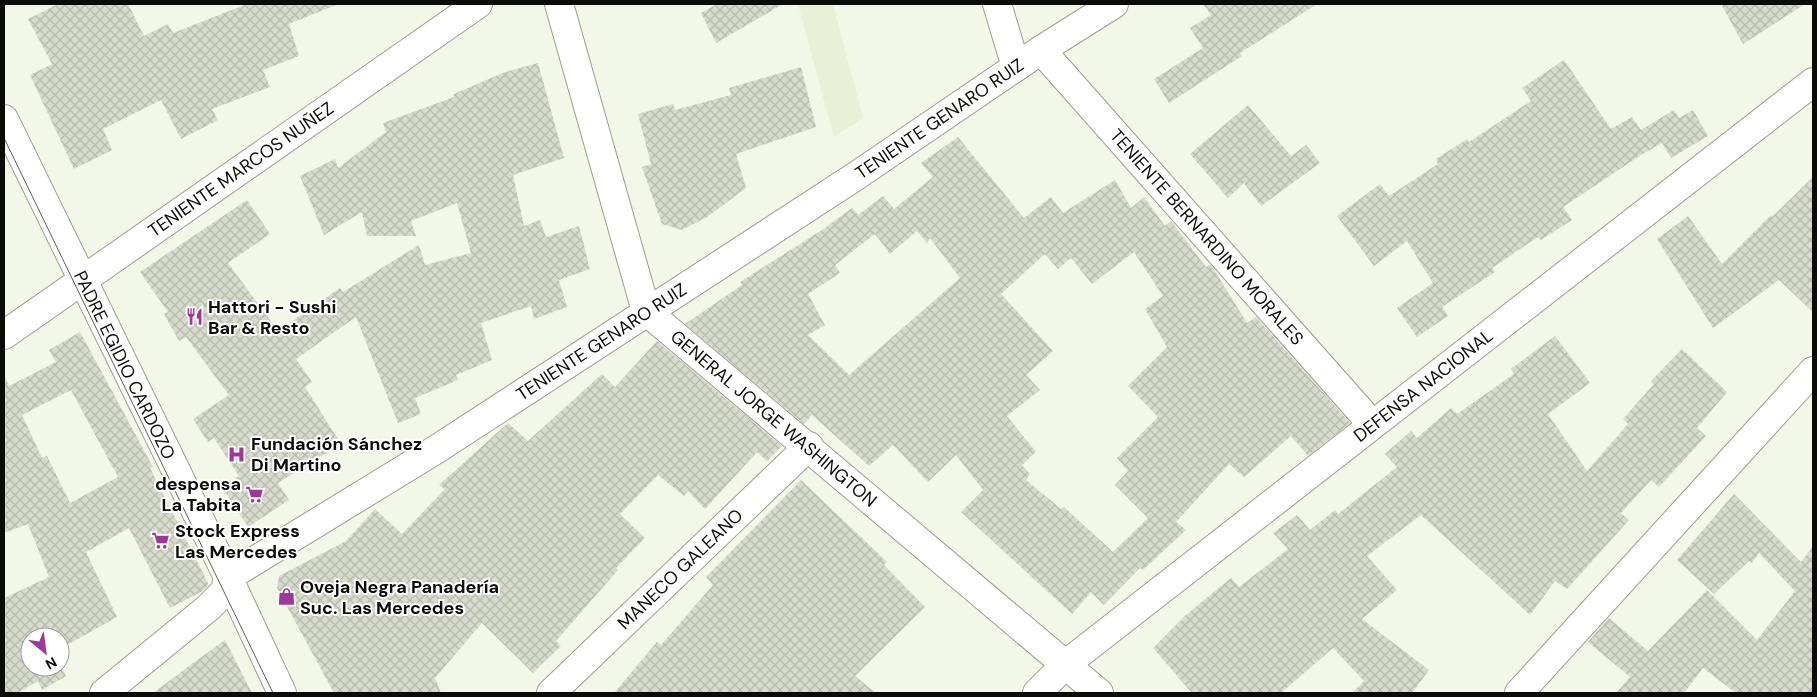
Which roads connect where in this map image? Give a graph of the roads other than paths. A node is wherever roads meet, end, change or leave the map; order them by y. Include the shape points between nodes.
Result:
1 (478, 4) edge
2 (559, 4) edge
3 (998, 4) edge
4 (1114, 4) edge
5 (1041, 50) junction
6 (1016, 67) junction
7 (1813, 82) edge
8 (4, 119) edge
9 (83, 281) junction
10 (646, 311) junction
11 (4, 335) edge
12 (1813, 371) edge
13 (1372, 424) junction
14 (809, 446) junction
15 (228, 578) junction
16 (1066, 664) junction
17 (104, 693) edge
18 (282, 693) edge
19 (551, 693) edge
20 (1037, 693) edge
21 (1099, 693) edge
22 (1519, 693) edge

1 - 9 street, TENIENTE MARCOS NUÑEZ
2 - 10 street
3 - 6 street
4 - 5 street, TENIENTE GENARO RUIZ
5 - 6 street, TENIENTE GENARO RUIZ
5 - 13 street, TENIENTE BERNARDINO MORALES
6 - 10 street, TENIENTE GENARO RUIZ via 856,176
7 - 13 street, DEFENSA NACIONAL
8 - 9 street, PADRE EGIDIO CARDOZO
9 - 11 street, TENIENTE MARCOS NUÑEZ
9 - 15 street, PADRE EGIDIO CARDOZO
10 - 14 street, GENERAL JORGE WASHINGTON
10 - 15 street, TENIENTE GENARO RUIZ via 437,449
12 - 22 street
13 - 16 street, DEFENSA NACIONAL
14 - 16 street, GENERAL JORGE WASHINGTON
14 - 19 street, MANECO GALEANO
15 - 17 street, TENIENTE GENARO RUIZ via 224,591 208,608
15 - 18 street, PADRE EGIDIO CARDOZO
16 - 20 street, DEFENSA NACIONAL
16 - 21 street, GENERAL JORGE WASHINGTON

